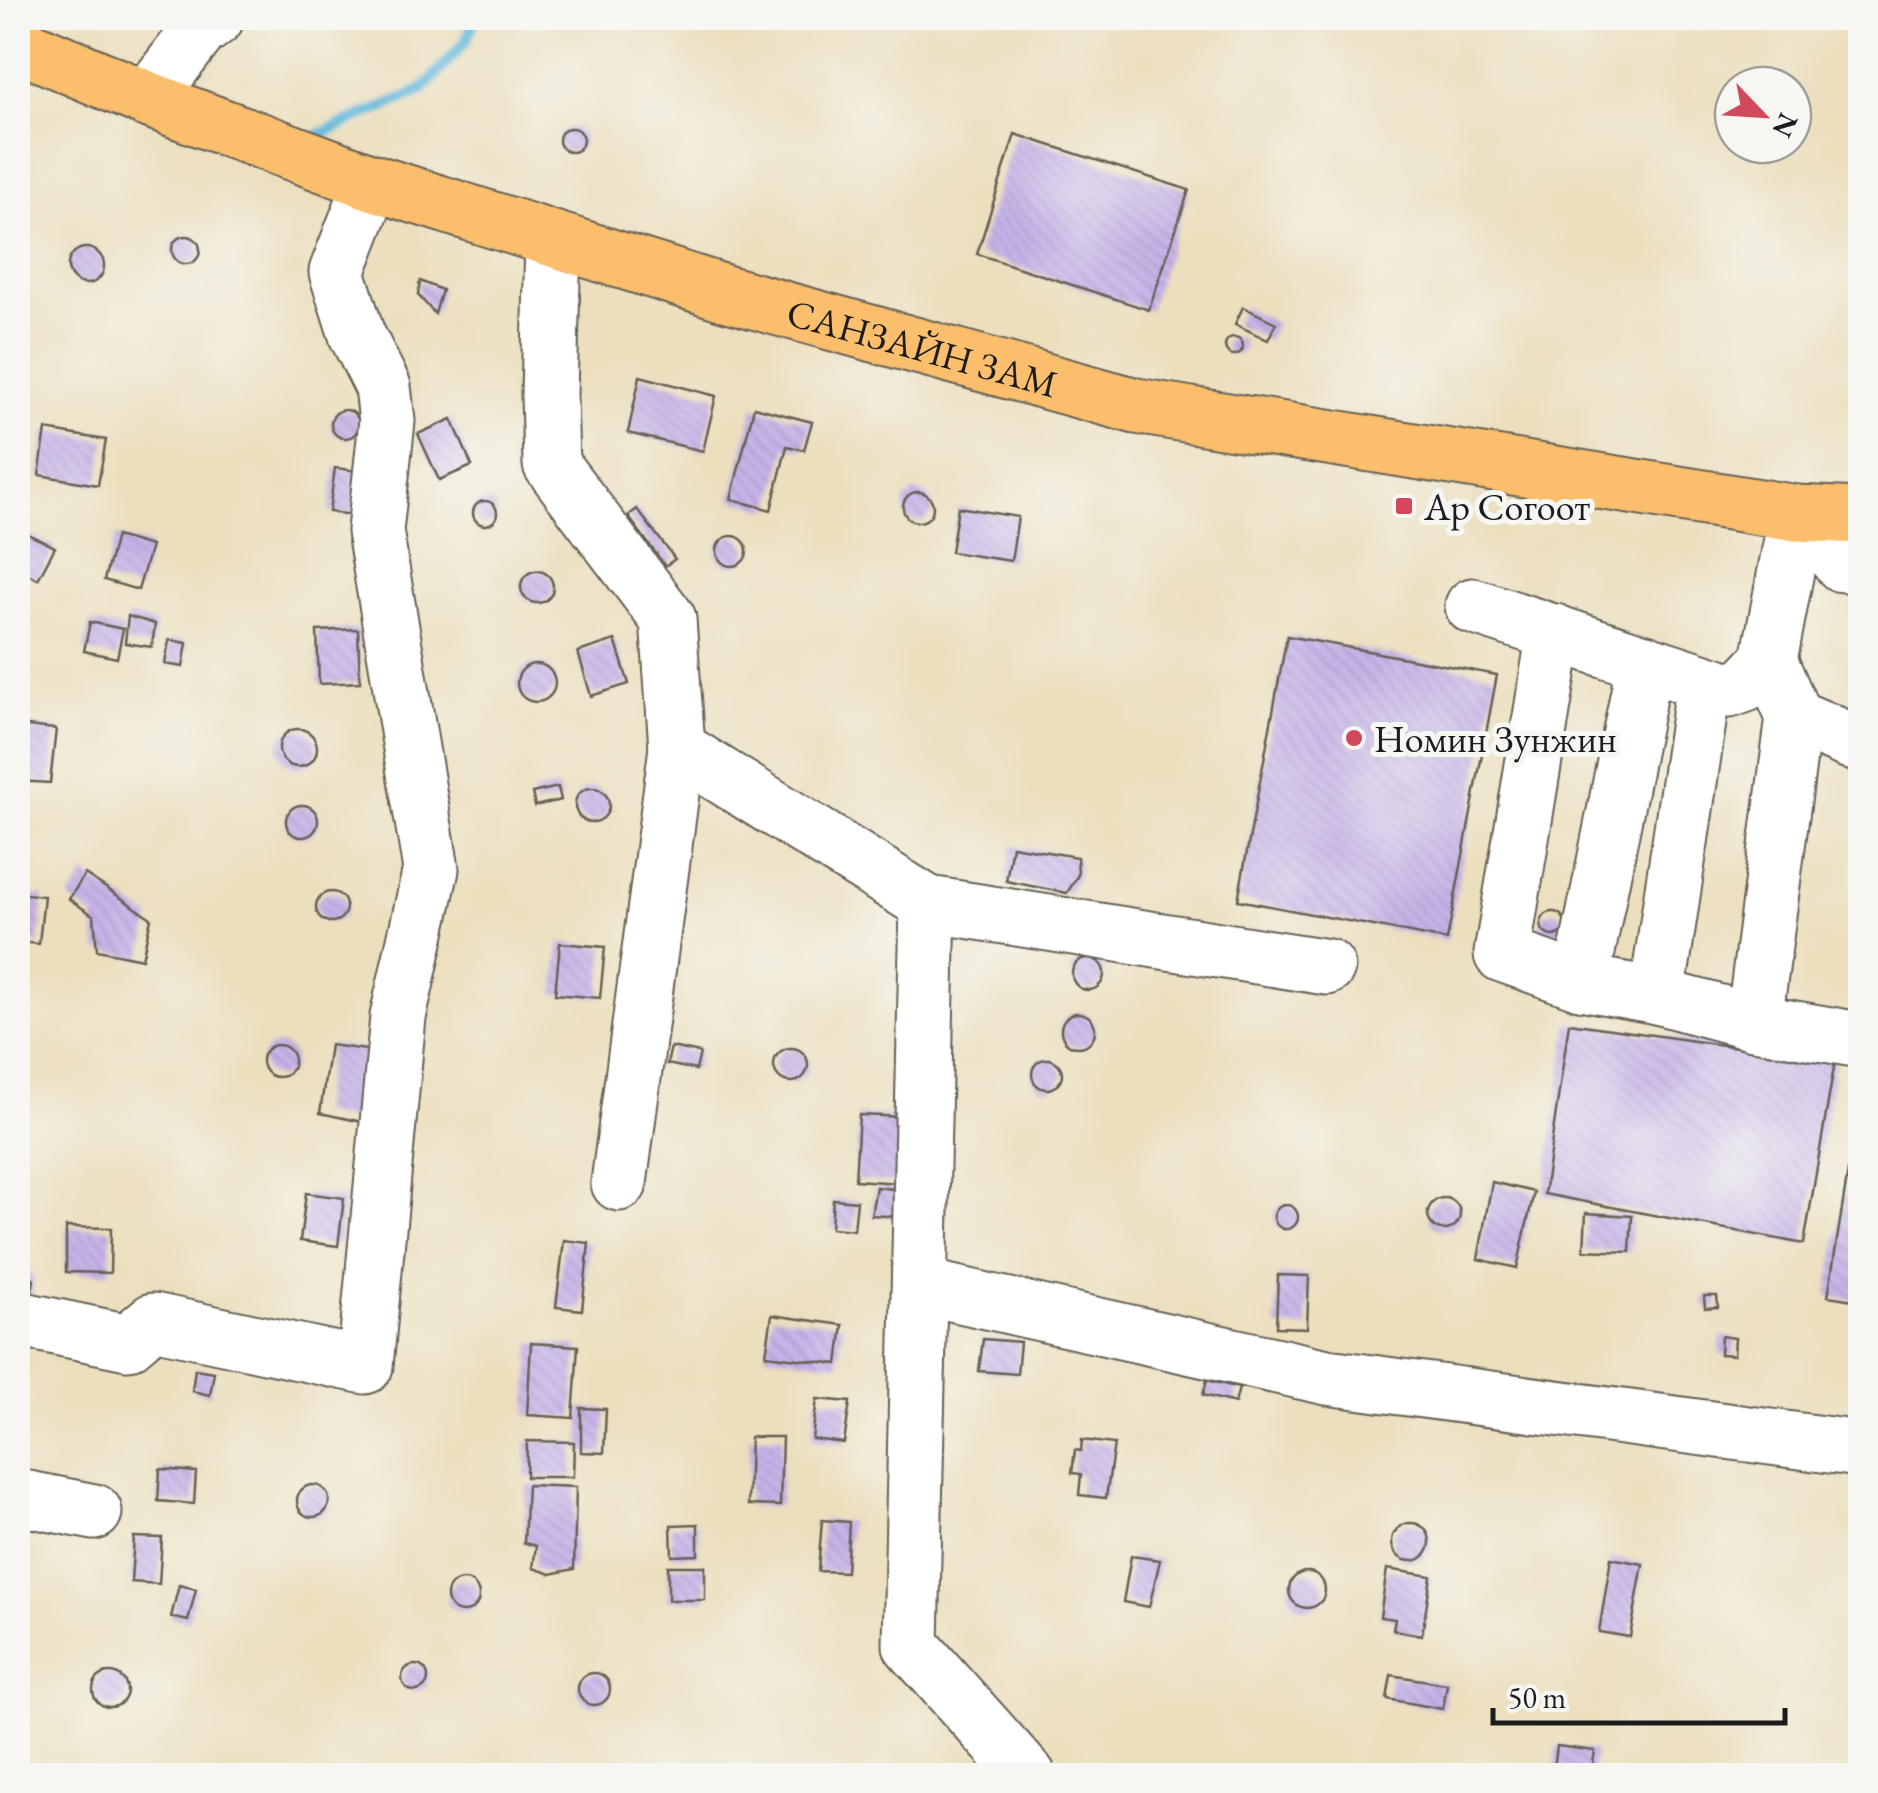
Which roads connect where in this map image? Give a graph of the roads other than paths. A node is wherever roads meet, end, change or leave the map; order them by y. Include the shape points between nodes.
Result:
1 (216, 18) edge
2 (18, 44) edge
3 (148, 99) junction
4 (372, 182) junction
5 (552, 240) junction
6 (1797, 513) junction
7 (1856, 556) edge
8 (1473, 606) dead end
9 (1555, 632) junction
10 (1768, 660) junction
11 (1645, 662) junction
12 (1704, 682) junction
13 (1794, 717) junction
14 (1860, 745) edge
15 (678, 748) junction
16 (928, 904) junction
17 (1326, 967) dead end
18 (1581, 982) junction
19 (1657, 996) junction
20 (1754, 1022) junction
21 (1860, 1035) edge
22 (619, 1183) dead end
23 (920, 1286) junction
24 (18, 1318) edge
25 (1860, 1448) edge
26 (18, 1497) edge
27 (94, 1512) dead end
28 (1028, 1776) edge

1 - 3 street
2 - 3 main road, САНЗАЙН ЗАМ
3 - 4 main road, САНЗАЙН ЗАМ
4 - 5 main road, САНЗАЙН ЗАМ
4 - 24 street via 337,272 356,336 383,387 387,421 376,530 431,869 398,1017 365,1366 153,1321 128,1342
5 - 6 main road, САНЗАЙН ЗАМ via 1136,406
5 - 15 street via 550,464 668,619
6 - 7 main road, САНЗАЙН ЗАМ
6 - 10 street
8 - 9 street
9 - 11 street
9 - 18 street via 1502,954
10 - 12 street via 1746,684 1729,690
10 - 13 street
11 - 12 street
11 - 18 street
12 - 19 street
13 - 14 street
13 - 20 street
15 - 16 street
15 - 22 street
16 - 17 street
16 - 23 street
18 - 19 street
19 - 20 street
20 - 21 street
23 - 25 street via 1326,1377
23 - 28 street via 911,1645
26 - 27 street

